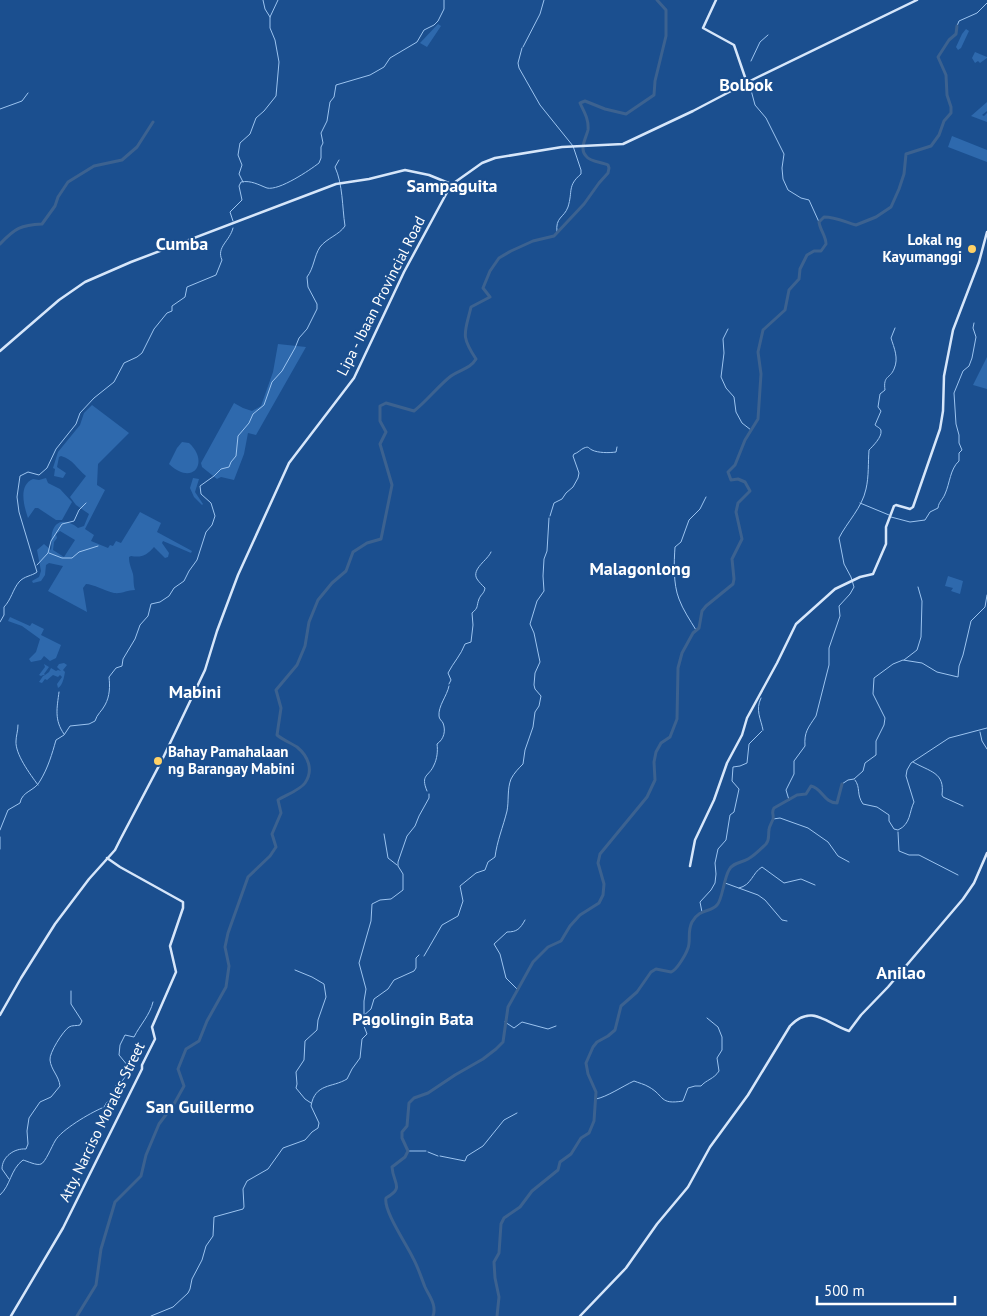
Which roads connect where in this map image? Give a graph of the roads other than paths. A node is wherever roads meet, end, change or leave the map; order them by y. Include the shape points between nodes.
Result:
1 (716, 0) edge
2 (918, 0) edge
3 (747, 82) junction
4 (451, 185) junction
5 (987, 232) edge
6 (0, 351) edge
7 (987, 853) edge
8 (107, 858) junction
9 (690, 866) dead end
10 (0, 1015) edge
11 (11, 1316) edge
12 (580, 1316) edge

1 - 3 street via 703,28 734,45
2 - 3 street, Lipa - Ibaan Provincial Road
3 - 4 street, Lipa - Ibaan Provincial Road via 623,144 573,146 490,160
4 - 6 street via 429,175 405,170 340,183 85,282
4 - 8 street, Lipa - Ibaan Provincial Road via 404,272 354,378 288,466 237,578 205,670 126,829
5 - 9 street via 955,325 944,376 940,428 913,507 894,506 886,528 886,544 874,574 854,579 835,589 796,624 727,763 695,840
7 - 12 street via 974,883 963,898 849,1031 817,1015 801,1018 790,1026 748,1095 710,1147 688,1187 626,1268
8 - 10 street, Lipa - Ibaan Provincial Road via 54,924
8 - 11 street, Atty. Narciso Morales Street via 183,902 170,946 176,972 152,1027 154,1042 63,1228

